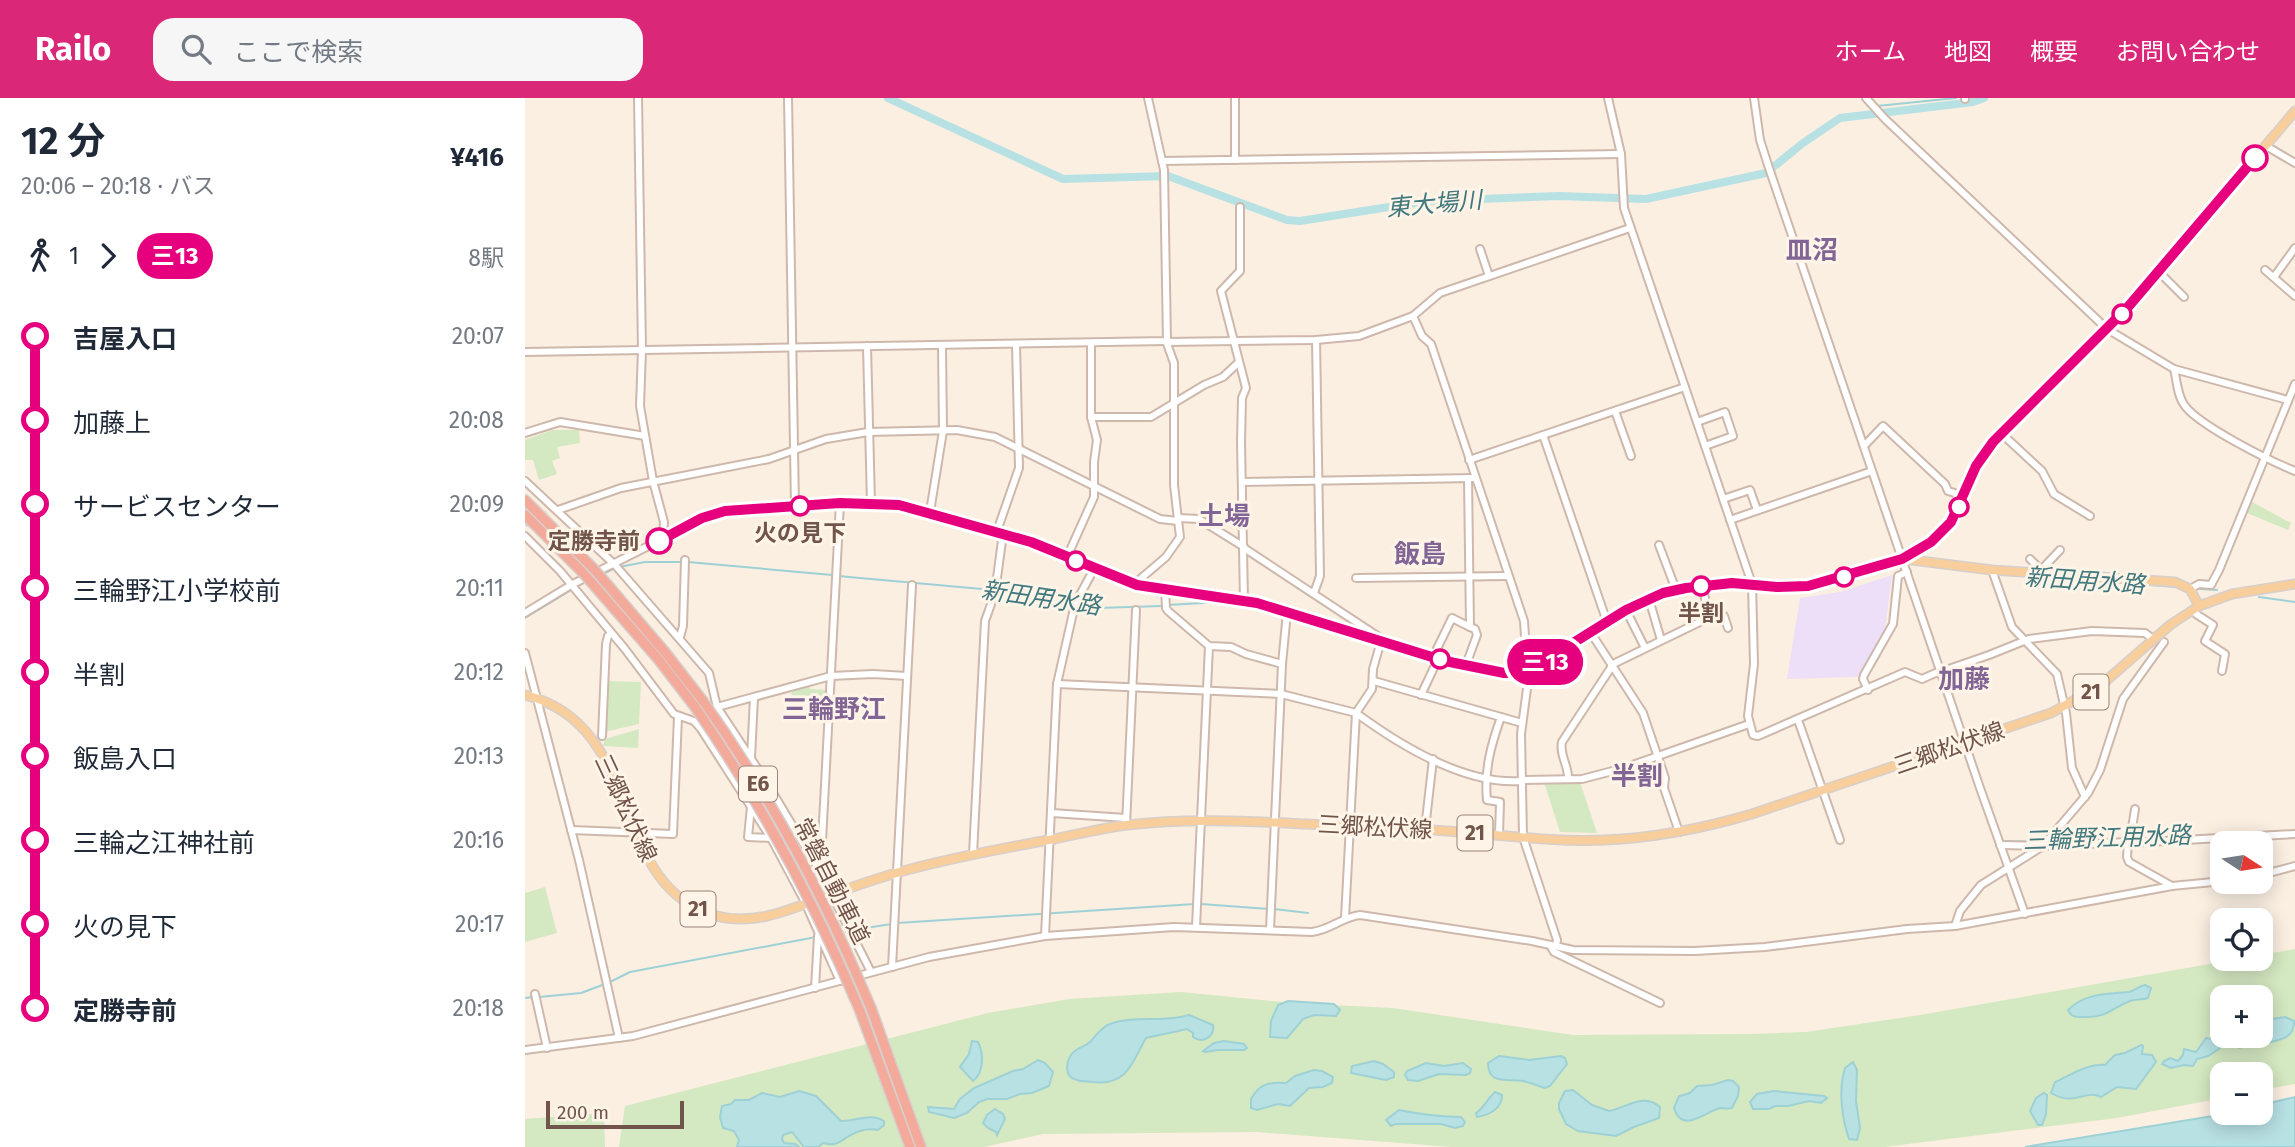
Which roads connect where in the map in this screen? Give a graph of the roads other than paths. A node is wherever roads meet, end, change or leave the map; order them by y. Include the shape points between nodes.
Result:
1 (638, 98) edge
2 (788, 98) edge
3 (1148, 98) edge
4 (1235, 98) edge
5 (1608, 98) edge
6 (1755, 98) edge
7 (1866, 98) edge
8 (2295, 111) edge
9 (2266, 146) junction
10 (1621, 154) junction
11 (1235, 160) junction
12 (1162, 161) junction
13 (2295, 163) edge
14 (1240, 207) dead end
15 (1630, 228) junction
16 (2295, 248) edge
17 (1480, 249) dead end
18 (2265, 270) dead end
19 (2159, 272) junction
20 (1489, 276) junction
21 (2274, 277) junction
22 (2295, 296) edge
23 (2185, 297) dead end
24 (1413, 316) junction
25 (2107, 329) junction
26 (1235, 340) junction
27 (1316, 340) junction
28 (1166, 342) junction
29 (1091, 343) junction
30 (1016, 344) junction
31 (942, 345) junction
32 (867, 346) junction
33 (792, 347) junction
34 (642, 349) junction
35 (525, 352) edge
36 (1240, 362) junction
37 (2174, 369) junction
38 (2295, 384) edge
39 (1685, 387) junction
40 (2288, 400) junction
41 (1173, 404) junction
42 (1615, 411) junction
43 (1091, 417) junction
44 (1697, 422) junction
45 (943, 431) junction
46 (869, 432) junction
47 (525, 433) edge
48 (2001, 433) junction
49 (1543, 435) junction
50 (645, 436) junction
51 (1705, 446) junction
52 (1864, 446) junction
53 (1018, 448) junction
54 (793, 451) junction
55 (1630, 456) dead end
56 (2265, 456) junction
57 (1469, 460) junction
58 (1873, 471) junction
59 (2295, 471) edge
60 (1471, 478) junction
61 (525, 481) edge
62 (653, 481) junction
63 (1318, 481) junction
64 (1242, 482) junction
65 (1095, 486) junction
66 (1964, 496) junction
67 (1723, 499) junction
68 (526, 500) edge
69 (840, 503) junction
70 (871, 503) junction
71 (795, 506) junction
72 (553, 510) junction
73 (1757, 510) junction
74 (929, 512) junction
75 (525, 515) edge
76 (2090, 516) dead end
77 (1178, 520) junction
78 (1730, 520) junction
79 (1000, 532) junction
80 (525, 536) edge
81 (663, 538) junction
82 (1659, 545) dead end
83 (1244, 548) junction
84 (2060, 550) dead end
85 (1067, 557) junction
86 (1902, 559) junction
87 (2030, 559) dead end
88 (685, 563) dead end
89 (616, 566) junction
90 (1094, 569) junction
91 (1992, 570) junction
92 (1907, 572) junction
93 (2041, 572) junction
94 (1508, 576) junction
95 (1356, 578) dead end
96 (1469, 578) junction
97 (2295, 584) edge
98 (912, 585) dead end
99 (1137, 585) junction
100 (1752, 587) junction
101 (573, 588) junction
102 (1704, 589) junction
103 (2190, 589) junction
104 (1165, 590) junction
105 (1676, 590) junction
106 (1314, 593) junction
107 (1244, 600) junction
108 (1650, 601) junction
109 (2197, 608) junction
110 (1136, 610) dead end
111 (525, 613) edge
112 (1628, 613) junction
113 (1286, 615) junction
114 (1708, 618) junction
115 (1610, 623) junction
116 (1471, 627) junction
117 (1728, 628) dead end
118 (611, 633) junction
119 (1592, 636) junction
120 (680, 637) junction
121 (1661, 640) junction
122 (2025, 640) junction
123 (2160, 640) junction
124 (1381, 644) junction
125 (1209, 646) junction
126 (1645, 648) junction
127 (525, 653) edge
128 (1436, 660) junction
129 (2129, 660) junction
130 (1282, 664) junction
131 (1466, 665) junction
132 (1612, 666) junction
133 (1940, 671) junction
134 (2222, 671) dead end
135 (2142, 673) junction
136 (1528, 675) junction
137 (831, 676) junction
138 (907, 676) junction
139 (1374, 681) junction
140 (1057, 684) junction
141 (1132, 688) junction
142 (1207, 690) junction
143 (1868, 690) junction
144 (1281, 694) junction
145 (525, 695) edge
146 (1421, 695) junction
147 (754, 697) junction
148 (536, 698) junction
149 (699, 704) junction
150 (2064, 707) junction
151 (718, 709) junction
152 (1356, 713) junction
153 (678, 717) junction
154 (1501, 717) junction
155 (1798, 720) junction
156 (1522, 723) junction
157 (1749, 724) junction
158 (698, 725) junction
159 (602, 736) dead end
160 (1964, 743) junction
161 (1658, 756) junction
162 (751, 758) junction
163 (1433, 759) junction
164 (731, 774) junction
165 (1485, 779) junction
166 (1568, 779) junction
167 (1521, 781) junction
168 (1823, 790) junction
169 (2085, 797) junction
170 (751, 806) junction
171 (2135, 809) dead end
172 (1052, 813) junction
173 (1201, 820) junction
174 (1126, 822) junction
175 (1275, 823) junction
176 (1350, 826) junction
177 (1425, 829) junction
178 (571, 830) junction
179 (636, 831) junction
180 (796, 831) junction
181 (1679, 832) junction
182 (2295, 834) edge
183 (1499, 835) junction
184 (1523, 837) junction
185 (1050, 840) junction
186 (1840, 840) dead end
187 (772, 841) junction
188 (822, 841) junction
189 (2129, 842) junction
190 (803, 843) junction
191 (2000, 845) junction
192 (2043, 846) junction
193 (973, 854) junction
194 (2008, 866) junction
195 (2295, 866) edge
196 (2273, 872) edge
197 (898, 873) junction
198 (822, 875) junction
199 (2210, 882) edge
200 (2172, 886) junction
201 (797, 888) junction
202 (832, 894) junction
203 (806, 904) junction
204 (2025, 914) junction
205 (1345, 918) junction
206 (1955, 926) junction
207 (1196, 927) junction
208 (851, 929) junction
209 (1270, 930) junction
210 (819, 936) junction
211 (1045, 936) junction
212 (1553, 945) junction
213 (892, 967) junction
214 (871, 972) junction
215 (840, 981) junction
216 (815, 988) junction
217 (535, 994) dead end
218 (1660, 1003) dead end
219 (619, 1038) junction
220 (547, 1048) junction
221 (525, 1050) edge
222 (910, 1147) edge
223 (921, 1147) edge

1 - 34 street
2 - 33 street
3 - 12 street
4 - 11 street
5 - 10 street
6 - 52 street via 1760,140
7 - 25 street
8 - 9 main road
9 - 13 street
9 - 19 main road
10 - 11 street
10 - 15 street via 1623,204
11 - 12 street
12 - 28 street
14 - 26 street via 1240,271 1221,290
15 - 20 street
15 - 39 street
16 - 21 street
17 - 20 street
18 - 21 street
19 - 23 street
19 - 25 main road
20 - 24 street via 1440,293
21 - 22 street
24 - 27 street via 1359,336
24 - 57 street via 1431,344
25 - 37 street
25 - 48 main road
26 - 27 street
26 - 28 street
26 - 36 street
27 - 63 street
28 - 29 street
28 - 41 street via 1174,363
29 - 30 street
29 - 43 street
30 - 31 street
30 - 53 street
31 - 32 street
31 - 45 street
32 - 33 street
32 - 46 street
33 - 34 street
33 - 54 street
34 - 35 street
34 - 50 street via 640,406
36 - 41 street via 1223,377
36 - 64 street via 1246,388 1242,398
37 - 40 street
37 - 56 street via 2187,409 2230,439
38 - 40 street
39 - 42 street
39 - 44 street
40 - 56 street
41 - 43 street via 1151,417
41 - 77 street
42 - 49 street
42 - 55 street
43 - 65 street via 1097,440
44 - 51 street
44 - 51 street via 1725,412 1733,436
45 - 46 street
45 - 53 street via 995,437
45 - 74 street
46 - 54 street via 826,439
46 - 70 street
47 - 50 street via 560,422
48 - 66 main road via 1980,459
48 - 76 street via 2042,471 2054,494
49 - 57 street
49 - 115 street
50 - 62 street
51 - 67 street
52 - 58 street
52 - 66 street via 1883,426 1948,491
53 - 65 street
53 - 79 street via 1016,481
54 - 62 street
54 - 71 street
56 - 59 street
56 - 103 street via 2211,585
57 - 60 street
58 - 73 street
58 - 86 street
60 - 63 street
60 - 94 street
60 - 96 street
61 - 72 street
62 - 72 street
62 - 81 street via 664,522
63 - 64 street
63 - 106 street via 1320,576
64 - 83 street
65 - 77 street via 1160,519
65 - 85 street
66 - 86 main road via 1938,536
67 - 73 street via 1750,490
67 - 78 street
68 - 149 highway, 常磐自動車道 / E6, bridge via 665,652
69 - 70 street
69 - 71 street
69 - 137 street
70 - 74 street
71 - 81 street via 712,514
72 - 89 street
73 - 78 street
74 - 79 street
75 - 149 highway, 常磐自動車道 / E6, bridge
77 - 83 street via 1199,519
77 - 99 street via 1180,537
78 - 100 street
79 - 85 street
79 - 193 street via 996,590 985,621
80 - 101 street
81 - 89 street
82 - 105 street
83 - 106 street
83 - 107 street
84 - 93 street
85 - 90 street
86 - 91 main road
86 - 92 street
86 - 100 street via 1808,586
87 - 93 street
88 - 120 street
89 - 101 street
89 - 120 street
90 - 99 street
90 - 140 street via 1076,602
91 - 93 main road
91 - 122 street via 2008,621
92 - 133 street
92 - 143 street via 1898,576 1893,624 1864,675
93 - 103 main road via 2175,582
94 - 96 street
94 - 136 street via 1524,621
95 - 96 street
96 - 116 street
97 - 109 main road, 三郷松伏線 / 21 via 2232,594
98 - 138 street
99 - 104 street
100 - 102 street
100 - 157 street via 1754,664
101 - 111 street
101 - 118 street
102 - 105 street
102 - 114 street
103 - 109 main road
104 - 107 street
104 - 125 street via 1166,606
105 - 108 street
106 - 124 street via 1382,637
107 - 113 street
108 - 112 street
108 - 121 street
109 - 123 main road, 三郷松伏線 / 21
109 - 134 street via 2196,614 2213,625 2205,641 2225,654
110 - 141 street
112 - 115 street
112 - 126 street
113 - 124 street
113 - 130 street
114 - 117 street via 1724,615
114 - 121 street
115 - 119 street
116 - 128 street via 1452,618
116 - 131 street via 1477,635
118 - 153 street
118 - 159 street via 606,644
119 - 132 street
119 - 136 street
120 - 151 street via 709,673
121 - 126 street
122 - 123 street via 2092,631 2144,633
122 - 133 street
122 - 150 street via 2057,674
123 - 129 main road, 三郷松伏線 / 21
123 - 135 street
124 - 128 street
124 - 139 street
125 - 130 street via 1231,647
125 - 142 street
126 - 132 street
127 - 148 street
128 - 131 street
128 - 146 street
129 - 135 street
129 - 150 main road, 三郷松伏線 / 21
130 - 144 street
131 - 136 street
132 - 161 street via 1643,713
132 - 166 street via 1562,742
133 - 143 street via 1922,679 1905,672
133 - 160 street
135 - 169 street via 2123,699 2100,769
136 - 156 street
137 - 138 street
137 - 147 street
137 - 188 street
138 - 197 street
139 - 146 street
139 - 152 street
140 - 141 street
140 - 172 street
141 - 142 street
141 - 174 street
142 - 144 street
142 - 173 street
143 - 155 street
144 - 152 street
144 - 175 street
145 - 148 main road, 三郷松伏線 / 21
146 - 154 street
147 - 151 street
147 - 162 street
148 - 178 street
148 - 179 main road, 三郷松伏線 / 21 via 566,712 593,738
149 - 222 highway, 常磐自動車道 / E6, bridge via 770,824 825,930
149 - 223 highway, 常磐自動車道 / E6, bridge via 780,819 835,925
150 - 160 main road, 三郷松伏線 / 21
150 - 169 street via 2072,768
151 - 158 street
151 - 162 street
152 - 163 street via 1382,733
152 - 176 street
153 - 158 street
153 - 179 street via 673,834
154 - 156 street
154 - 165 street
155 - 157 street via 1758,736
155 - 168 street
156 - 167 street
157 - 161 street
158 - 164 street
160 - 168 main road, 三郷松伏線 / 21
160 - 191 street
161 - 166 street
161 - 181 street
162 - 164 street
162 - 180 street
163 - 165 street
163 - 177 street
164 - 170 street
165 - 167 street
165 - 183 street via 1487,800 1500,802
166 - 167 street
167 - 184 street
168 - 181 main road, 三郷松伏線 / 21
168 - 186 street
169 - 192 street
170 - 187 street
170 - 187 street via 748,837
171 - 189 street
172 - 174 street
172 - 185 street
173 - 174 main road, 三郷松伏線 / 21
173 - 175 main road, 三郷松伏線 / 21
173 - 207 street
174 - 185 main road, 三郷松伏線 / 21
175 - 176 main road, 三郷松伏線 / 21
175 - 209 street
176 - 177 main road, 三郷松伏線 / 21
176 - 205 street
177 - 183 main road, 三郷松伏線 / 21
178 - 179 street
178 - 219 street
179 - 203 main road, 三郷松伏線 / 21 via 661,880 705,912 744,919
180 - 187 street
180 - 190 street
181 - 184 main road, 三郷松伏線 / 21 via 1603,840
182 - 189 street
183 - 184 main road, 三郷松伏線 / 21
184 - 212 street via 1557,940
185 - 193 main road, 三郷松伏線 / 21
185 - 211 street
187 - 201 street
188 - 190 street
188 - 198 street
189 - 192 street
189 - 200 street via 2127,860
190 - 198 street
191 - 192 street
191 - 194 street
192 - 194 street
193 - 197 main road, 三郷松伏線 / 21
194 - 204 street
194 - 206 street via 1981,885
195 - 196 street
197 - 202 main road, 三郷松伏線 / 21
197 - 213 street
198 - 201 street
198 - 202 street
199 - 200 street
200 - 204 street
201 - 203 street
202 - 203 main road, 三郷松伏線 / 21
202 - 208 street
203 - 210 street
204 - 206 street
205 - 209 street via 1319,932
205 - 212 street via 1360,915
206 - 212 street via 1742,948 1596,951
207 - 209 street
207 - 211 street
208 - 210 street
208 - 214 street
210 - 215 street
210 - 216 street
211 - 213 street
212 - 218 street via 1554,952
213 - 214 street
214 - 215 street
215 - 216 street
216 - 219 street
217 - 220 street
219 - 220 street
220 - 221 street

